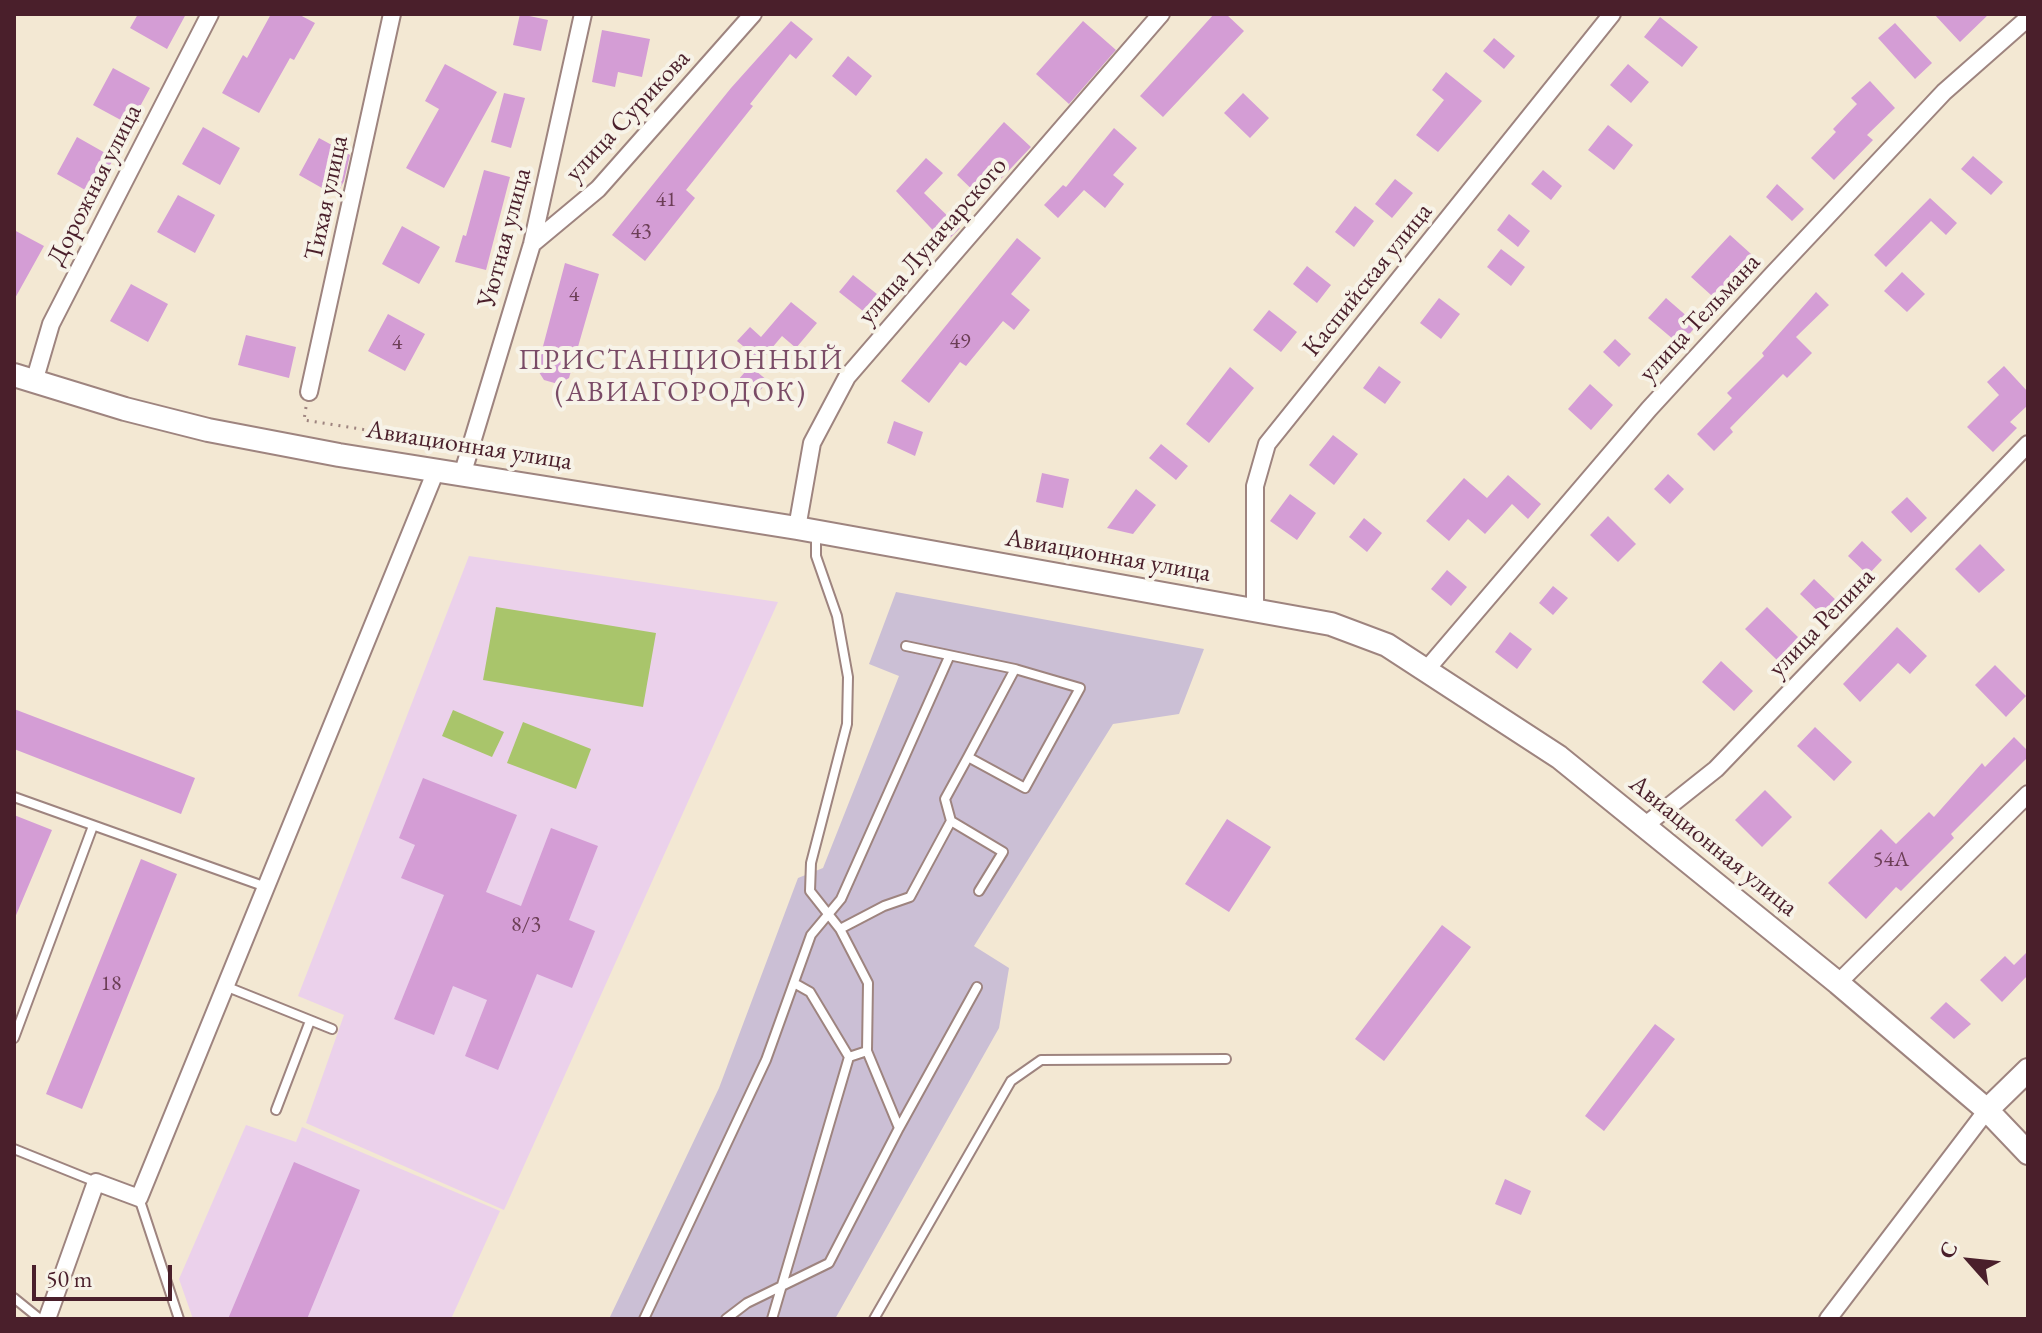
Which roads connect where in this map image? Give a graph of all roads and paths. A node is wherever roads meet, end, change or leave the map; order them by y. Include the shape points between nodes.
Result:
1 (210, 14) edge
2 (392, 14) edge
3 (583, 14) edge
4 (753, 14) edge
5 (1161, 14) edge
6 (1612, 14) edge
7 (2028, 18) edge
8 (532, 244) junction
9 (24, 378) edge
10 (309, 392) joint
11 (2028, 444) edge
12 (471, 447) junction
13 (437, 468) junction
14 (463, 472) junction
15 (806, 530) junction
16 (1255, 611) junction
17 (906, 646) dead end
18 (949, 657) junction
19 (1015, 669) junction
20 (1427, 669) junction
21 (968, 757) junction
22 (2028, 794) edge
23 (14, 797) edge
24 (951, 821) junction
25 (93, 826) junction
26 (1643, 827) junction
27 (266, 887) junction
28 (979, 891) dead end
29 (828, 914) junction
30 (840, 929) junction
31 (794, 983) junction
32 (1838, 983) junction
33 (225, 986) junction
34 (977, 987) dead end
35 (310, 1021) junction
36 (332, 1029) dead end
37 (14, 1038) edge
38 (867, 1051) junction
39 (849, 1057) junction
40 (1226, 1059) dead end
41 (2028, 1070) edge
42 (276, 1110) dead end
43 (1987, 1110) junction
44 (899, 1128) junction
45 (14, 1149) edge
46 (2028, 1153) edge
47 (96, 1182) junction
48 (139, 1198) junction
49 (782, 1286) junction
50 (14, 1298) edge
51 (40, 1319) edge
52 (47, 1319) edge
53 (179, 1319) edge
54 (644, 1319) edge
55 (726, 1319) edge
56 (772, 1319) edge
57 (874, 1319) edge
58 (1828, 1319) edge

1 - 9 street, Дорожная улица
2 - 10 street, Тихая улица
3 - 8 street, Уютная улица
4 - 8 street, улица Сурикова via 598,189
5 - 15 street, улица Луначарского via 847,377 812,443
6 - 16 street, Каспийская улица via 1267,444 1255,486
7 - 20 street, улица Тельмана via 1944,92 1763,285 1649,409
8 - 12 street, Уютная улица
9 - 13 street, Авиационная улица via 208,430
10 - 12 path via 304,420
11 - 26 street, улица Репина via 1716,769
12 - 14 street, Уютная улица
13 - 14 street, Авиационная улица
13 - 27 street
14 - 15 street, Авиационная улица
15 - 16 street, Авиационная улица
15 - 29 lane via 837,616 848,677 847,724 811,863 810,891
16 - 20 street, Авиационная улица via 1331,624 1387,645
17 - 18 lane
18 - 19 lane
18 - 29 lane via 841,899
19 - 21 lane
19 - 21 lane via 1080,688 1025,788
20 - 26 street, Авиационная улица via 1559,757
21 - 24 lane via 945,799
22 - 32 street
23 - 25 lane
24 - 28 lane via 1003,852
24 - 30 lane via 910,897
25 - 27 lane
25 - 37 lane
26 - 32 street, Авиационная улица
27 - 33 street
29 - 30 lane
29 - 31 lane via 811,935
30 - 38 lane via 868,983
31 - 39 lane via 810,992
31 - 54 lane via 766,1060
32 - 43 street, Авиационная улица
33 - 35 lane
33 - 48 street
34 - 44 lane
35 - 36 lane
35 - 42 lane
38 - 39 lane
38 - 44 lane
39 - 49 lane
40 - 57 lane via 1041,1060 1011,1081
41 - 43 street
43 - 46 street, Авиационная улица
43 - 58 street
44 - 49 lane via 829,1263
45 - 47 lane
47 - 48 street
47 - 52 street
48 - 53 lane
49 - 55 lane
49 - 56 lane
50 - 51 lane

